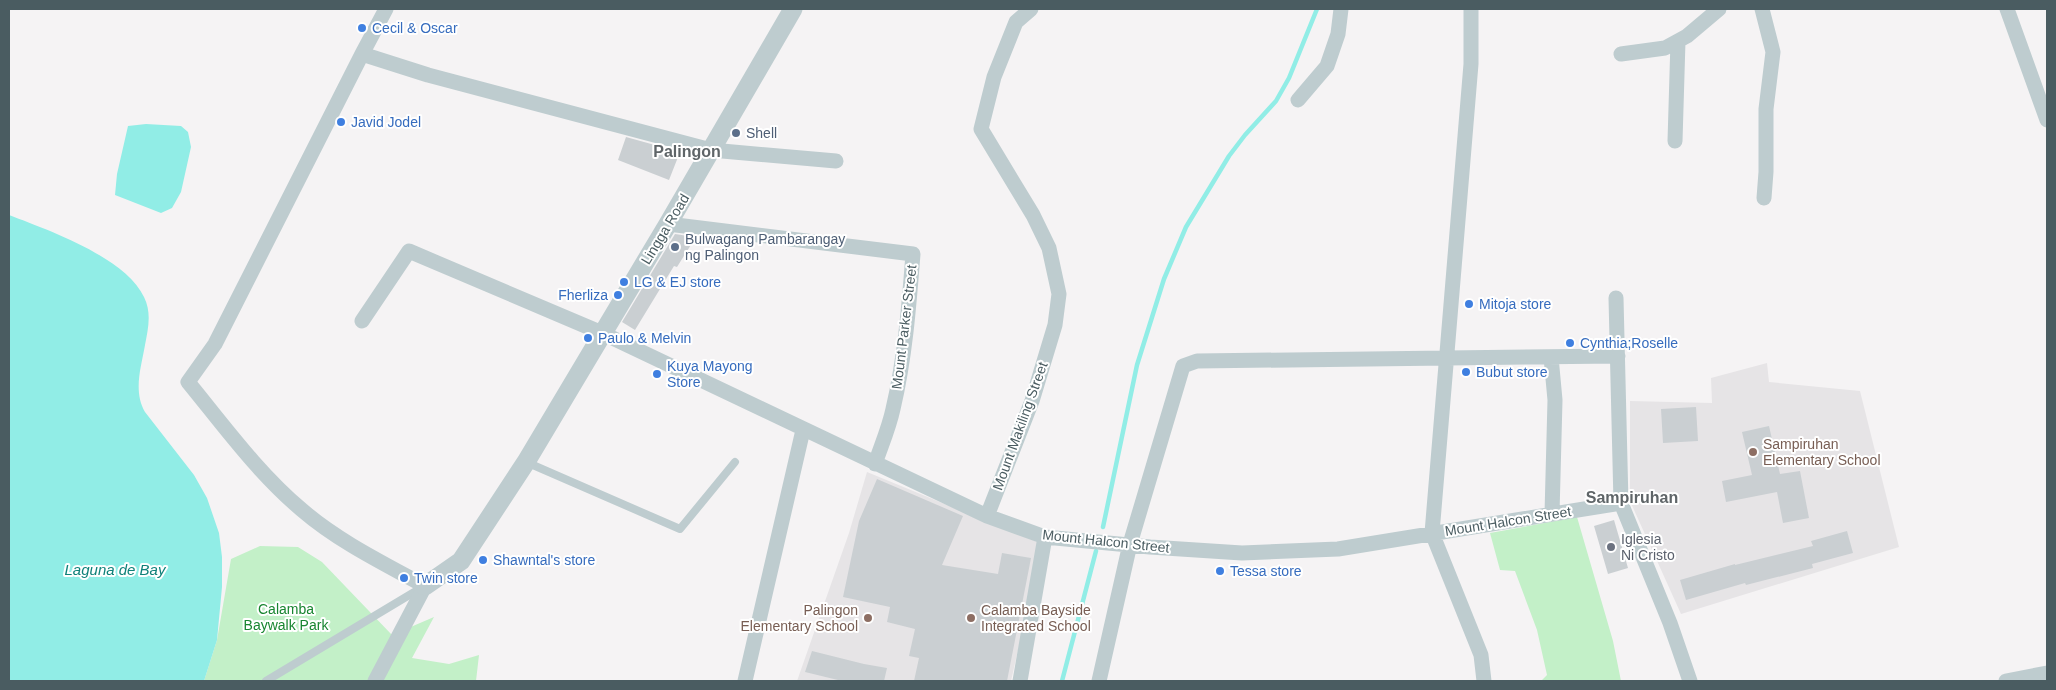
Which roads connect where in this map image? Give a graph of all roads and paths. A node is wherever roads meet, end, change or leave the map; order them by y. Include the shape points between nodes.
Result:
1 (386, 9) edge
2 (793, 9) edge
3 (1031, 9) edge
4 (1341, 9) edge
5 (1471, 9) edge
6 (1719, 9) edge
7 (1762, 9) edge
8 (2007, 9) edge
9 (1678, 41) junction
10 (362, 54) junction
11 (1621, 54) dead end
12 (1298, 100) dead end
13 (2047, 118) edge
14 (1675, 142) dead end
15 (711, 150) junction
16 (836, 161) dead end
17 (1764, 198) dead end
18 (668, 224) junction
19 (1616, 298) dead end
20 (362, 321) dead end
21 (602, 333) junction
22 (1551, 356) junction
23 (1618, 356) junction
24 (1445, 358) junction
25 (803, 430) junction
26 (526, 462) junction
27 (734, 462) dead end
28 (875, 464) junction
29 (1621, 503) junction
30 (1552, 514) junction
31 (986, 516) junction
32 (1432, 533) junction
33 (1045, 537) junction
34 (1130, 544) junction
35 (425, 586) junction
36 (2047, 673) edge
37 (266, 681) edge
38 (375, 681) edge
39 (745, 681) edge
40 (1020, 681) edge
41 (1099, 681) edge
42 (1484, 681) edge
43 (1690, 681) edge
44 (2006, 681) edge

1 - 10 street
2 - 15 street, Lingga Road
3 - 31 street, Mount Makiling Street via 1016,22 994,76 981,129 1049,248 1060,294 1055,325 1032,401
4 - 12 street via 1338,34 1327,66
5 - 24 street via 1471,64
6 - 9 street
7 - 17 street via 1773,52 1766,109
8 - 13 street
9 - 11 street via 1665,48
9 - 14 street
10 - 15 street via 428,75
10 - 35 street via 215,344 188,382 261,471 302,511 355,548
15 - 16 street
15 - 18 street, Lingga Road
18 - 21 street, Lingga Road
18 - 28 street, Mount Parker Street via 913,254 901,369 893,410
19 - 23 street
20 - 21 street, Mount Halcon Street via 409,251
21 - 25 street, Mount Halcon Street
21 - 26 street, Lingga Road
22 - 23 street
22 - 24 street
22 - 30 street via 1555,400
23 - 29 street
24 - 32 street
24 - 34 street via 1197,361 1183,366
25 - 28 street, Mount Halcon Street
25 - 39 street
26 - 27 lane via 680,529
26 - 35 street, Lingga Road via 461,561
28 - 31 street, Mount Halcon Street
29 - 30 street, Mount Halcon Street
29 - 43 street
30 - 32 street, Mount Halcon Street
31 - 33 street, Mount Halcon Street
32 - 34 street, Mount Halcon Street via 1338,548 1242,553
32 - 42 street via 1481,656
33 - 34 street, Mount Halcon Street
33 - 40 street
34 - 41 street
35 - 37 lane
35 - 38 street
36 - 44 street

